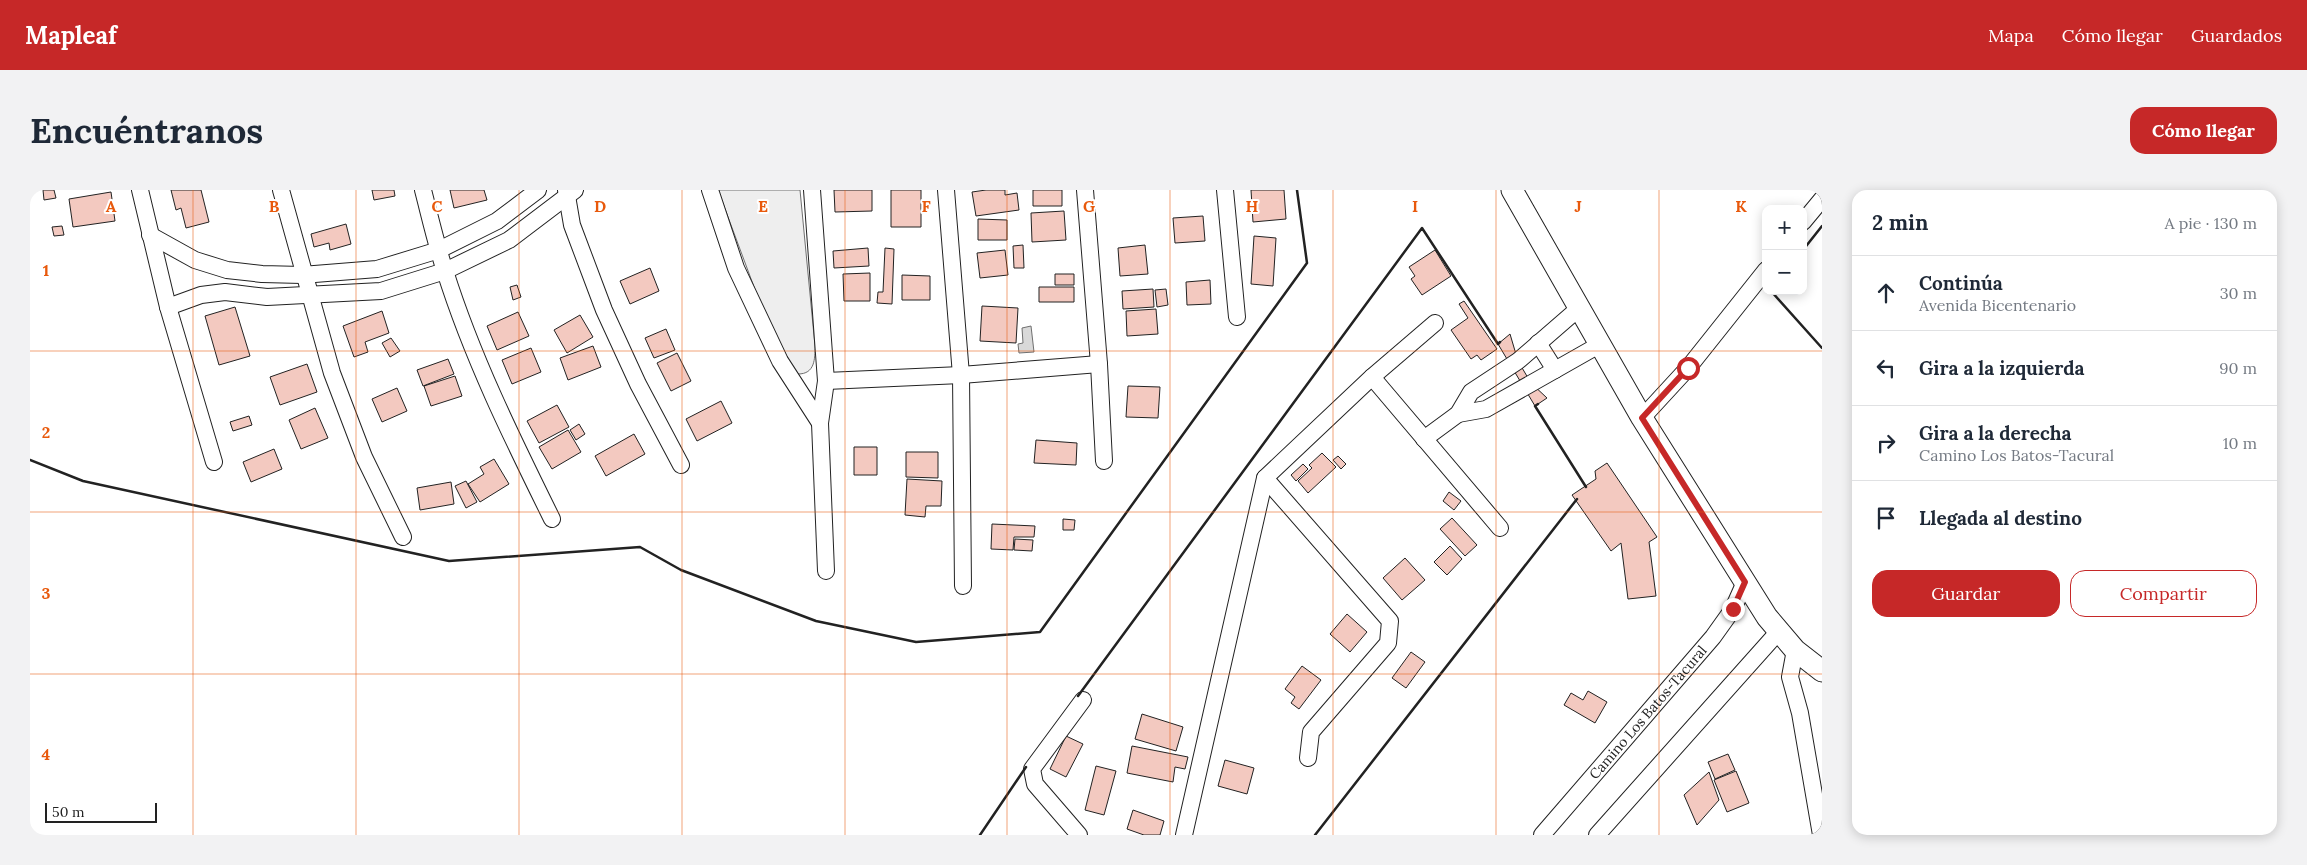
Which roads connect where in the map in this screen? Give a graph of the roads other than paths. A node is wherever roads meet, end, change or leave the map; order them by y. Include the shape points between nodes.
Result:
1 (140, 190) edge
2 (280, 190) edge
3 (423, 190) edge
4 (538, 190) edge
5 (710, 190) edge
6 (812, 190) edge
7 (946, 190) edge
8 (1085, 190) edge
9 (1225, 190) edge
10 (1512, 190) edge
11 (569, 192) edge
12 (1822, 199) edge
13 (1807, 217) edge
14 (150, 235) junction
15 (439, 250) junction
16 (445, 271) junction
17 (302, 275) junction
18 (1762, 275) edge
19 (310, 296) junction
20 (168, 307) junction
21 (1578, 309) junction
22 (1237, 317) dead end
23 (1435, 323) dead end
24 (1538, 343) junction
25 (1599, 345) junction
26 (1099, 364) junction
27 (1555, 370) junction
28 (961, 375) junction
29 (1372, 377) junction
30 (826, 381) junction
31 (1458, 414) junction
32 (1642, 418) junction
33 (820, 423) junction
34 (1424, 439) junction
35 (1104, 460) dead end
36 (214, 462) dead end
37 (681, 465) dead end
38 (1265, 478) junction
39 (552, 518) dead end
40 (1500, 528) dead end
41 (403, 537) dead end
42 (826, 571) dead end
43 (1745, 582) junction
44 (963, 586) dead end
45 (1778, 631) junction
46 (1794, 650) junction
47 (1822, 671) edge
48 (1084, 700) dead end
49 (1308, 758) dead end
50 (1079, 835) edge
51 (1184, 835) edge
52 (1542, 835) edge
53 (1597, 835) edge
54 (1822, 835) edge

1 - 14 street
2 - 17 street
3 - 15 street
4 - 15 street via 498,221
5 - 33 street via 736,268 780,361
6 - 30 street
7 - 28 street
8 - 26 street
9 - 22 street
10 - 21 main road
11 - 16 street via 509,240
11 - 37 street via 572,225 604,310
12 - 13 street
14 - 17 street via 195,260 226,270
14 - 20 street
15 - 16 street
15 - 17 street via 377,269
16 - 19 street via 381,291
16 - 39 street via 508,430
17 - 19 street
18 - 32 street via 1688,368
19 - 20 street via 267,297 226,292 201,295
19 - 41 street via 332,372 364,457
20 - 36 street
21 - 24 street
21 - 25 main road
23 - 29 street
24 - 27 street
24 - 31 street via 1518,361 1471,392
25 - 27 street
25 - 32 main road
26 - 28 street
26 - 35 street
27 - 31 street via 1486,409
28 - 30 street
28 - 44 street
29 - 34 street
29 - 38 street
30 - 33 street
31 - 34 street
32 - 43 main road
33 - 42 street
34 - 40 street
38 - 49 street via 1390,621 1388,643 1312,732
38 - 51 street
43 - 45 main road
43 - 52 street, Camino Los Batos-Tacural via 1733,609 1713,637
45 - 46 main road
45 - 53 street
46 - 47 main road
46 - 54 street via 1790,677 1800,713
48 - 50 street via 1032,769 1035,784

